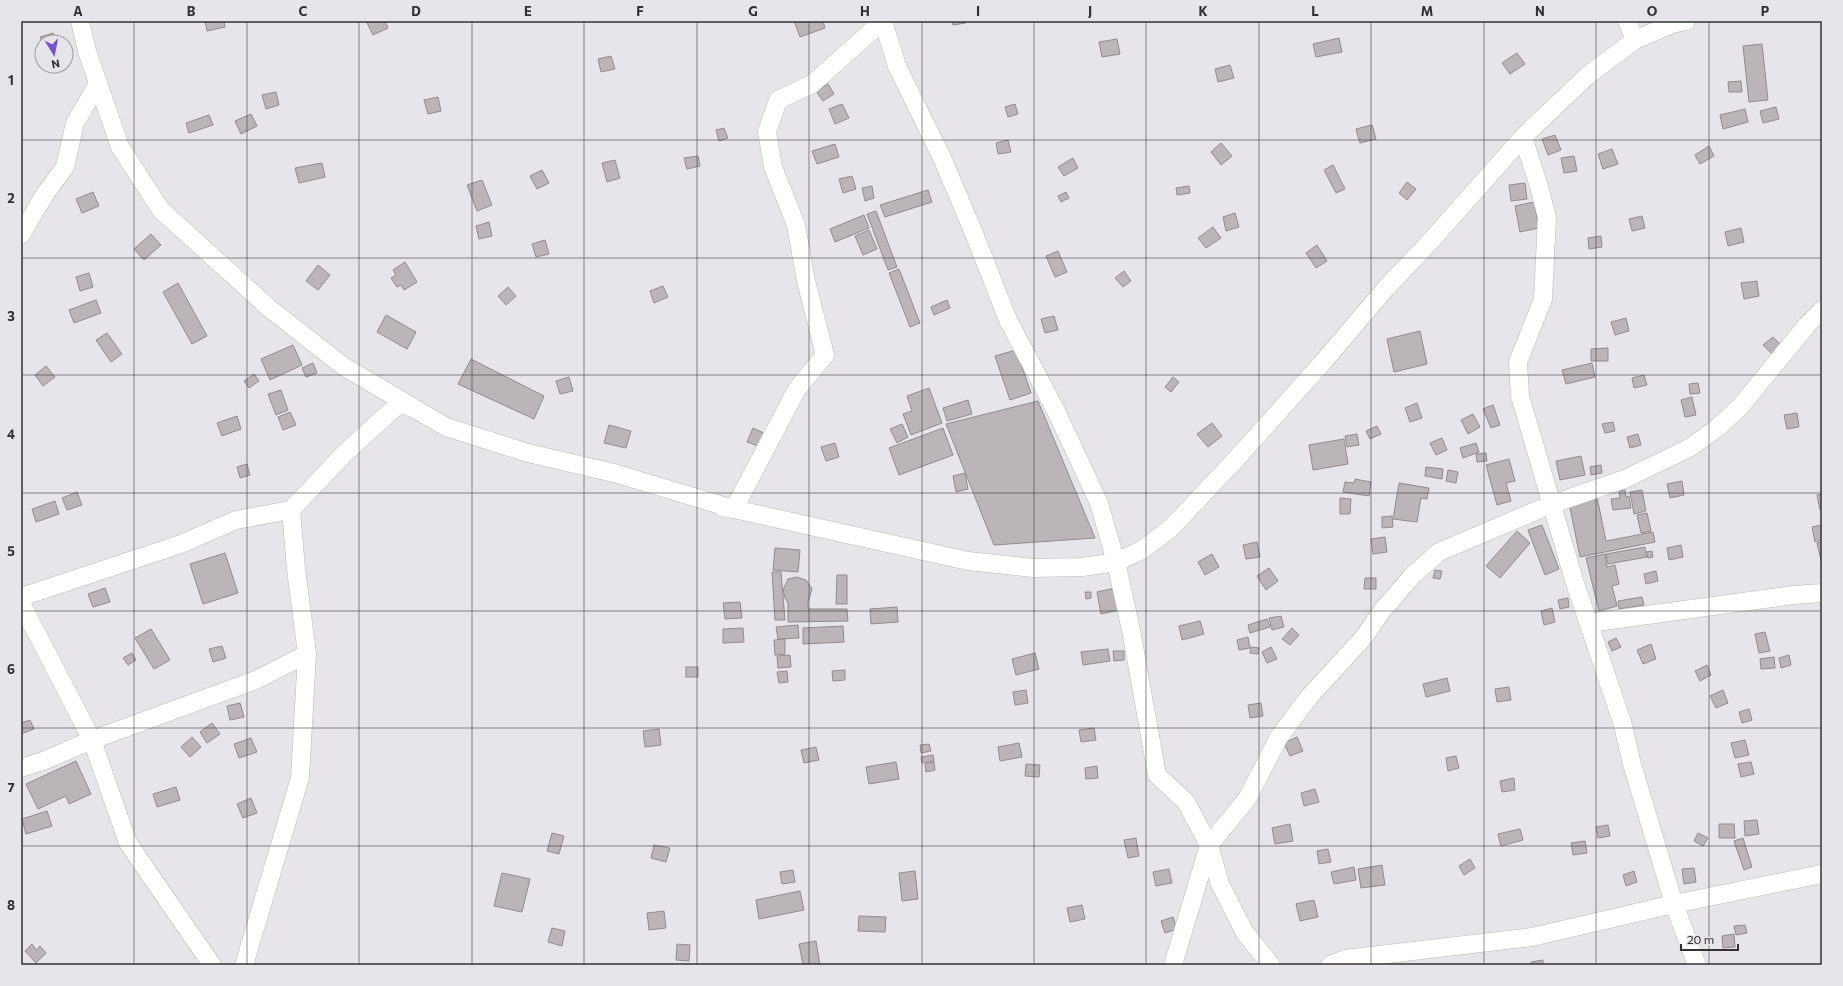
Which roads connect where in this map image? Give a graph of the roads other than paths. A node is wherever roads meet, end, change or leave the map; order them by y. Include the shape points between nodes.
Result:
1 (80, 21) edge
2 (883, 21) edge
3 (1627, 21) edge
4 (1686, 21) edge
5 (1635, 40) junction
6 (98, 84) junction
7 (1524, 138) junction
8 (21, 235) edge
9 (1822, 310) edge
10 (1552, 504) junction
11 (734, 509) junction
12 (291, 510) junction
13 (1116, 562) junction
14 (1822, 593) edge
15 (21, 597) edge
16 (21, 603) edge
17 (1590, 623) junction
18 (307, 654) junction
19 (92, 740) junction
20 (21, 768) edge
21 (1209, 845) junction
22 (1822, 874) edge
23 (1674, 904) junction
24 (212, 965) edge
25 (244, 965) edge
26 (1174, 965) edge
27 (1271, 965) edge
28 (1330, 965) edge
29 (1697, 965) edge

1 - 6 street via 86,51
2 - 11 street via 812,84 778,100 767,132 773,167 796,225 806,281 825,355 797,389
2 - 13 street via 897,66 946,167 1008,320 1056,411 1099,502
3 - 5 street
4 - 5 street via 1672,24
5 - 7 street via 1587,76
6 - 8 street via 75,123 66,167 45,194
6 - 11 street via 120,147 161,210 268,308 343,366 446,427 528,453 614,473
7 - 10 street via 1547,217 1543,299 1518,362 1520,396
7 - 13 street via 1386,288 1238,458 1176,523 1142,550
9 - 10 street via 1740,407 1716,429 1689,448 1626,479
10 - 17 street via 1574,580
10 - 21 street via 1439,552 1412,576 1364,637 1308,697 1279,737 1247,799
11 - 12 street via 617,484 400,403 345,453
11 - 13 street via 968,561 1034,568 1082,568
12 - 15 street via 236,520 181,544
12 - 18 street
13 - 21 street via 1157,775 1186,802
14 - 17 street
16 - 19 street
17 - 23 street via 1622,722
18 - 19 street via 256,680
18 - 25 street via 300,778
19 - 20 street
19 - 24 street via 128,843
21 - 26 street
21 - 27 street via 1220,884 1245,933
22 - 23 street
23 - 28 street via 1532,937 1345,959
23 - 29 street

